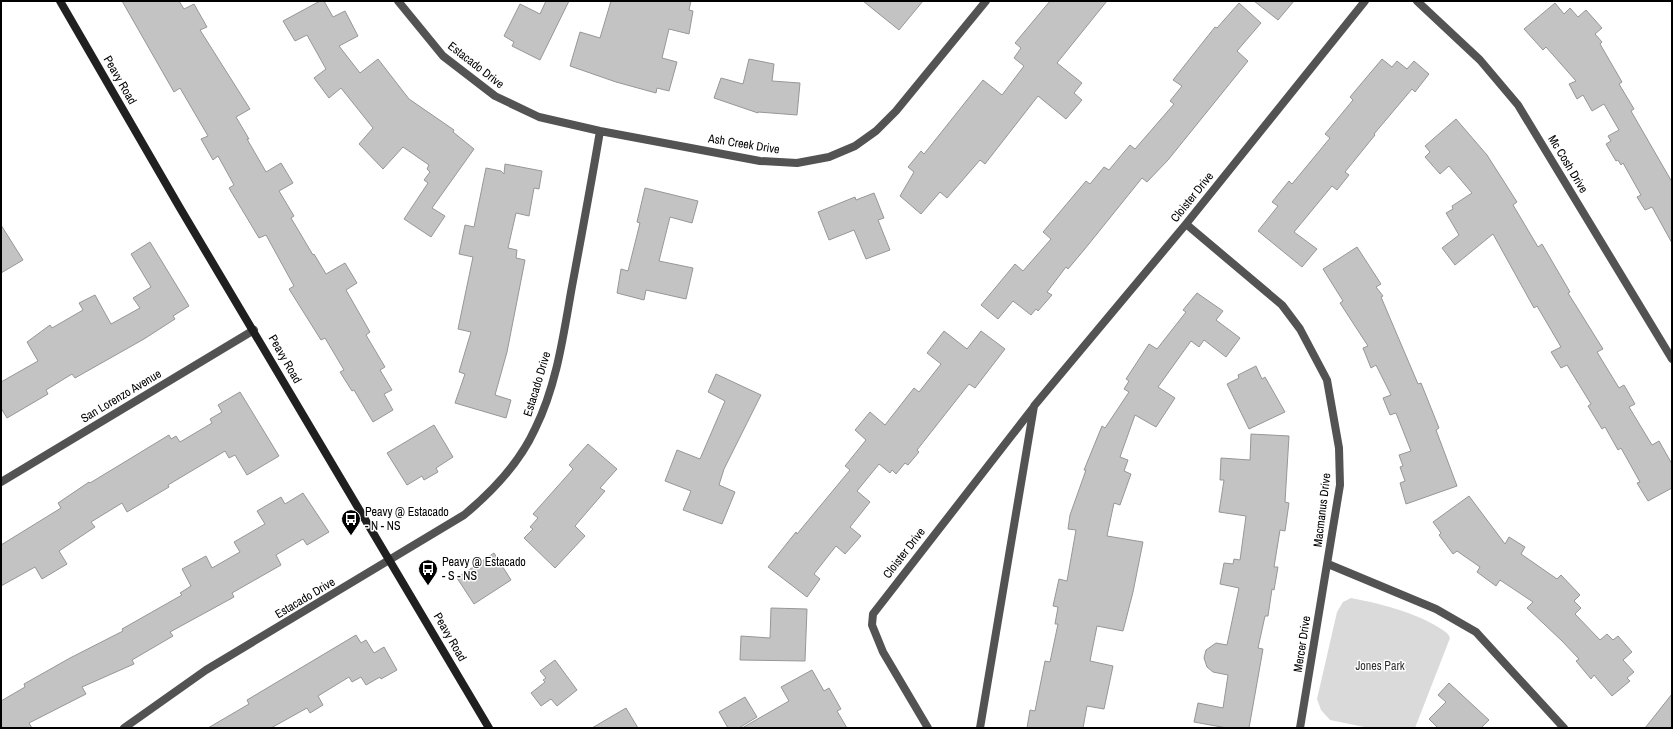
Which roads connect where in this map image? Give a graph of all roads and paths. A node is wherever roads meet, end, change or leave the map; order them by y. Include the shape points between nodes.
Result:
1 (60, 1) edge
2 (398, 1) edge
3 (986, 1) edge
4 (1365, 1) edge
5 (1417, 1) edge
6 (600, 131) junction
7 (1186, 224) junction
8 (254, 330) junction
9 (1672, 359) edge
10 (1034, 406) junction
11 (1, 482) edge
12 (391, 560) junction
13 (1328, 564) junction
14 (124, 728) edge
15 (489, 728) edge
16 (928, 728) edge
17 (980, 728) edge
18 (1300, 728) edge
19 (1564, 728) edge

1 - 8 street, Peavy Road
2 - 6 street, Estacado Drive via 443,56 495,96 539,117
3 - 6 street, Ash Creek Drive via 896,111 876,131 855,146 829,157 796,163 760,161
4 - 7 street, Cloister Drive
5 - 9 street, Mc Cosh Drive via 1480,60 1518,105
6 - 12 street, Estacado Drive via 561,348 546,404 535,430 522,453 489,494 464,515
7 - 10 street, Cloister Drive
7 - 13 street, Macmanus Drive via 1282,305 1300,329 1326,380 1339,448 1340,477
8 - 11 street, San Lorenzo Avenue
8 - 12 street, Peavy Road
10 - 16 street, Cloister Drive via 873,614 872,625 883,652
10 - 17 street
12 - 14 street, Estacado Drive via 206,670
12 - 15 street, Peavy Road
13 - 18 street, Mercer Drive
13 - 19 street, Macmanus Drive via 1436,610 1476,632

